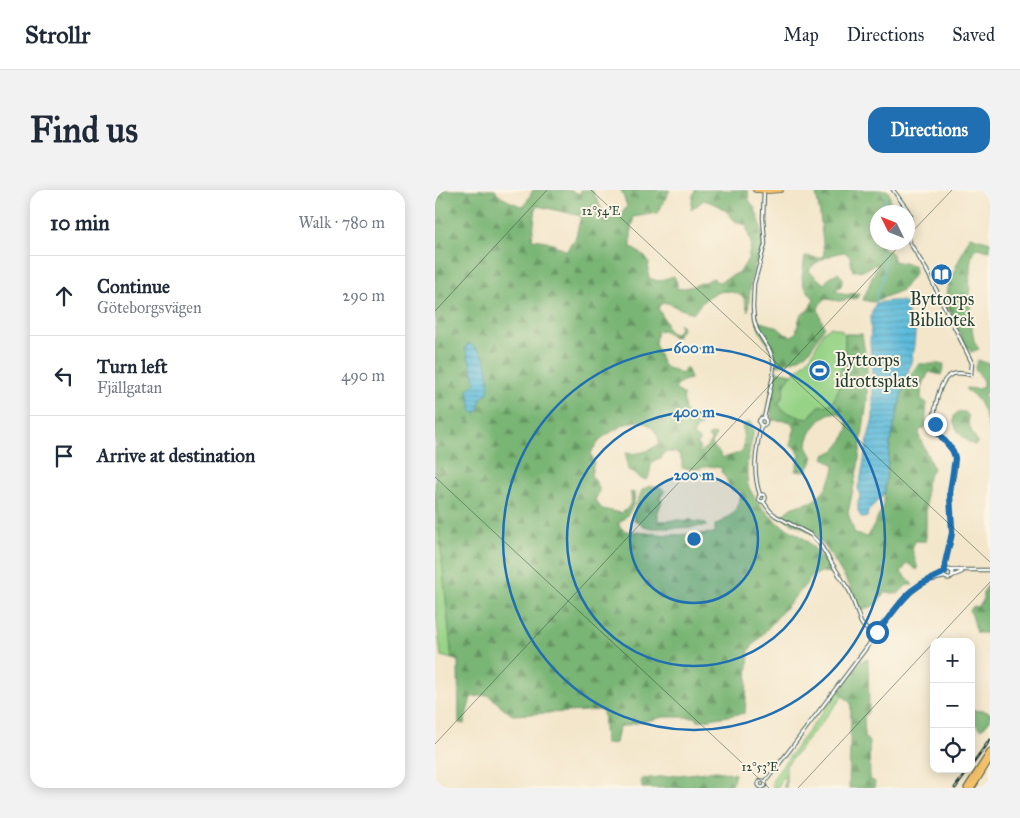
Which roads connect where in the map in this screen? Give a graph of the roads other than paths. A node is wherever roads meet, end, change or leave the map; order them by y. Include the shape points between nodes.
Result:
1 (755, 190) edge
2 (781, 190) edge
3 (893, 190) edge
4 (764, 191) edge
5 (947, 558) junction
6 (950, 570) junction
7 (990, 570) edge
8 (964, 571) junction
9 (944, 572) junction
10 (952, 576) junction
11 (945, 578) junction
12 (927, 581) junction
13 (878, 632) junction
14 (872, 633) junction
15 (873, 639) junction
16 (990, 752) edge
17 (990, 759) edge
18 (760, 787) edge
19 (967, 788) edge
20 (972, 788) edge

1 - 4 main road
2 - 4 main road
3 - 5 street via 911,216 909,242 927,270 973,363 971,375 953,374 944,380 935,410 936,430 955,458 950,492 952,533
4 - 14 street via 765,244 754,284 753,307 757,330 774,363 764,418 767,421 761,425 757,448 758,497 770,512 819,543 850,592 861,623
5 - 6 street
5 - 9 street
6 - 8 street
6 - 9 street
6 - 10 street
7 - 8 street
8 - 10 street
9 - 11 street
9 - 12 street
10 - 11 street
11 - 12 street
12 - 13 street via 907,596
13 - 14 street
13 - 15 street via 878,638
14 - 15 street
15 - 18 street via 765,782 765,787
16 - 19 highway
17 - 20 highway

